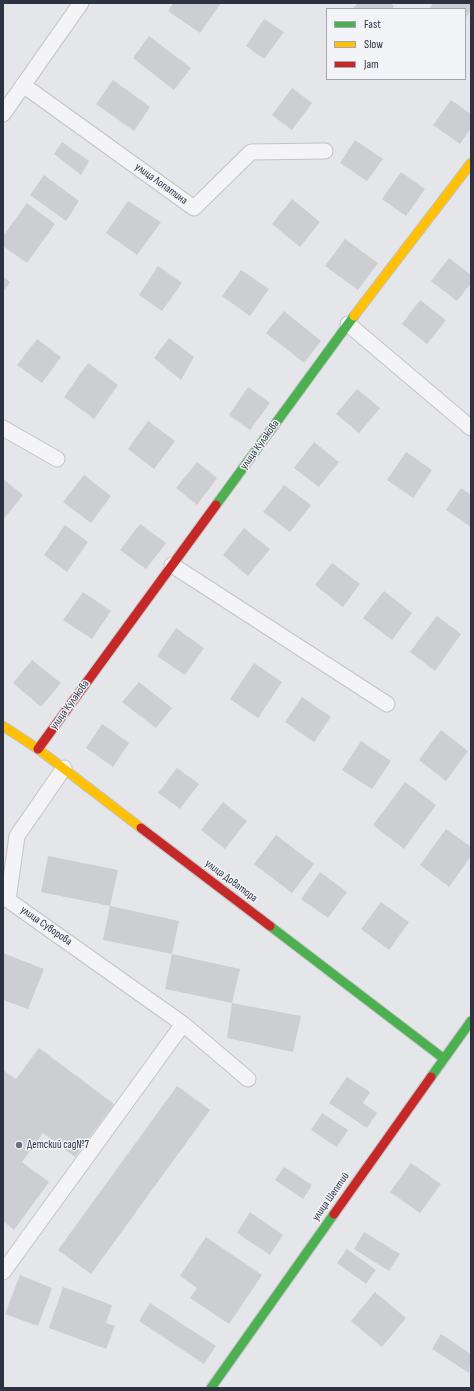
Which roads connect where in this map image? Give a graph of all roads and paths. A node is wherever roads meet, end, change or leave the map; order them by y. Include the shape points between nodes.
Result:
1 (80, 3) edge
2 (23, 85) junction
3 (3, 114) edge
4 (325, 151) dead end
5 (471, 163) edge
6 (348, 324) junction
7 (469, 423) edge
8 (3, 428) edge
9 (57, 459) dead end
10 (172, 565) junction
11 (387, 704) dead end
12 (3, 726) edge
13 (38, 749) junction
14 (64, 768) junction
15 (471, 1021) edge
16 (183, 1024) junction
17 (443, 1058) junction
18 (248, 1079) dead end
19 (3, 1272) edge
20 (211, 1388) edge

1 - 2 street
2 - 3 street
2 - 4 street, улица Лопатина via 194,208 251,152
5 - 6 street, улица Кулакова
6 - 7 street
6 - 10 street, улица Кулакова
8 - 9 street
10 - 11 street
10 - 13 street, улица Кулакова
12 - 13 street, улица Доватора
13 - 14 street, улица Доватора
14 - 16 street, улица Суворова via 17,836 8,900
14 - 17 street, улица Доватора
15 - 17 street, улица Шептий
16 - 18 street, улица Суворова
16 - 19 street
17 - 20 street, улица Шептий

